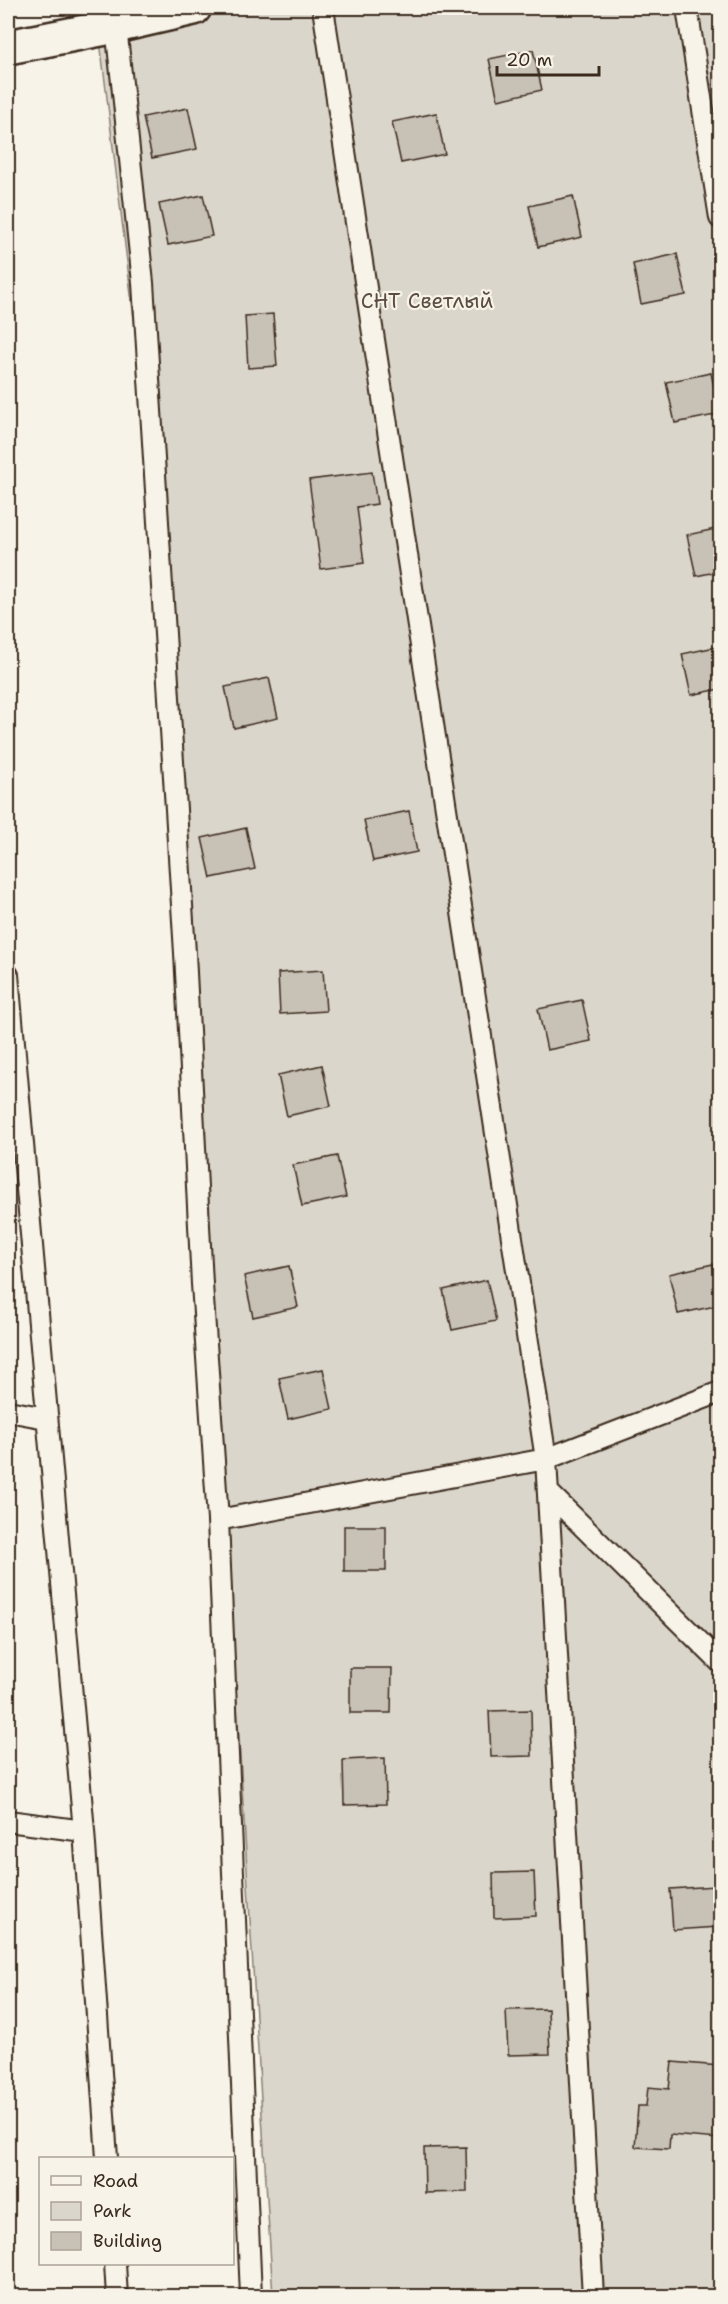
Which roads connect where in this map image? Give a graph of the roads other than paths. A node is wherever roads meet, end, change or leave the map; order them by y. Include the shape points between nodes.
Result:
1 (194, 8) edge
2 (323, 8) edge
3 (687, 8) edge
4 (116, 26) junction
5 (8, 47) edge
6 (720, 218) edge
7 (8, 975) edge
8 (720, 1392) edge
9 (8, 1411) edge
10 (46, 1418) junction
11 (546, 1459) junction
12 (548, 1492) junction
13 (218, 1520) junction
14 (720, 1662) edge
15 (8, 1821) edge
16 (84, 1831) junction
17 (107, 2157) edge
18 (115, 2265) edge
19 (117, 2296) edge
20 (251, 2296) edge
21 (593, 2296) edge

1 - 4 street
2 - 11 lane
3 - 6 lane
4 - 5 street
4 - 13 lane via 143,283
7 - 10 lane
8 - 11 lane
9 - 10 lane
10 - 16 lane
11 - 12 lane
11 - 13 lane
12 - 14 lane
12 - 21 lane
13 - 20 lane
15 - 16 lane
16 - 17 lane
18 - 19 lane

